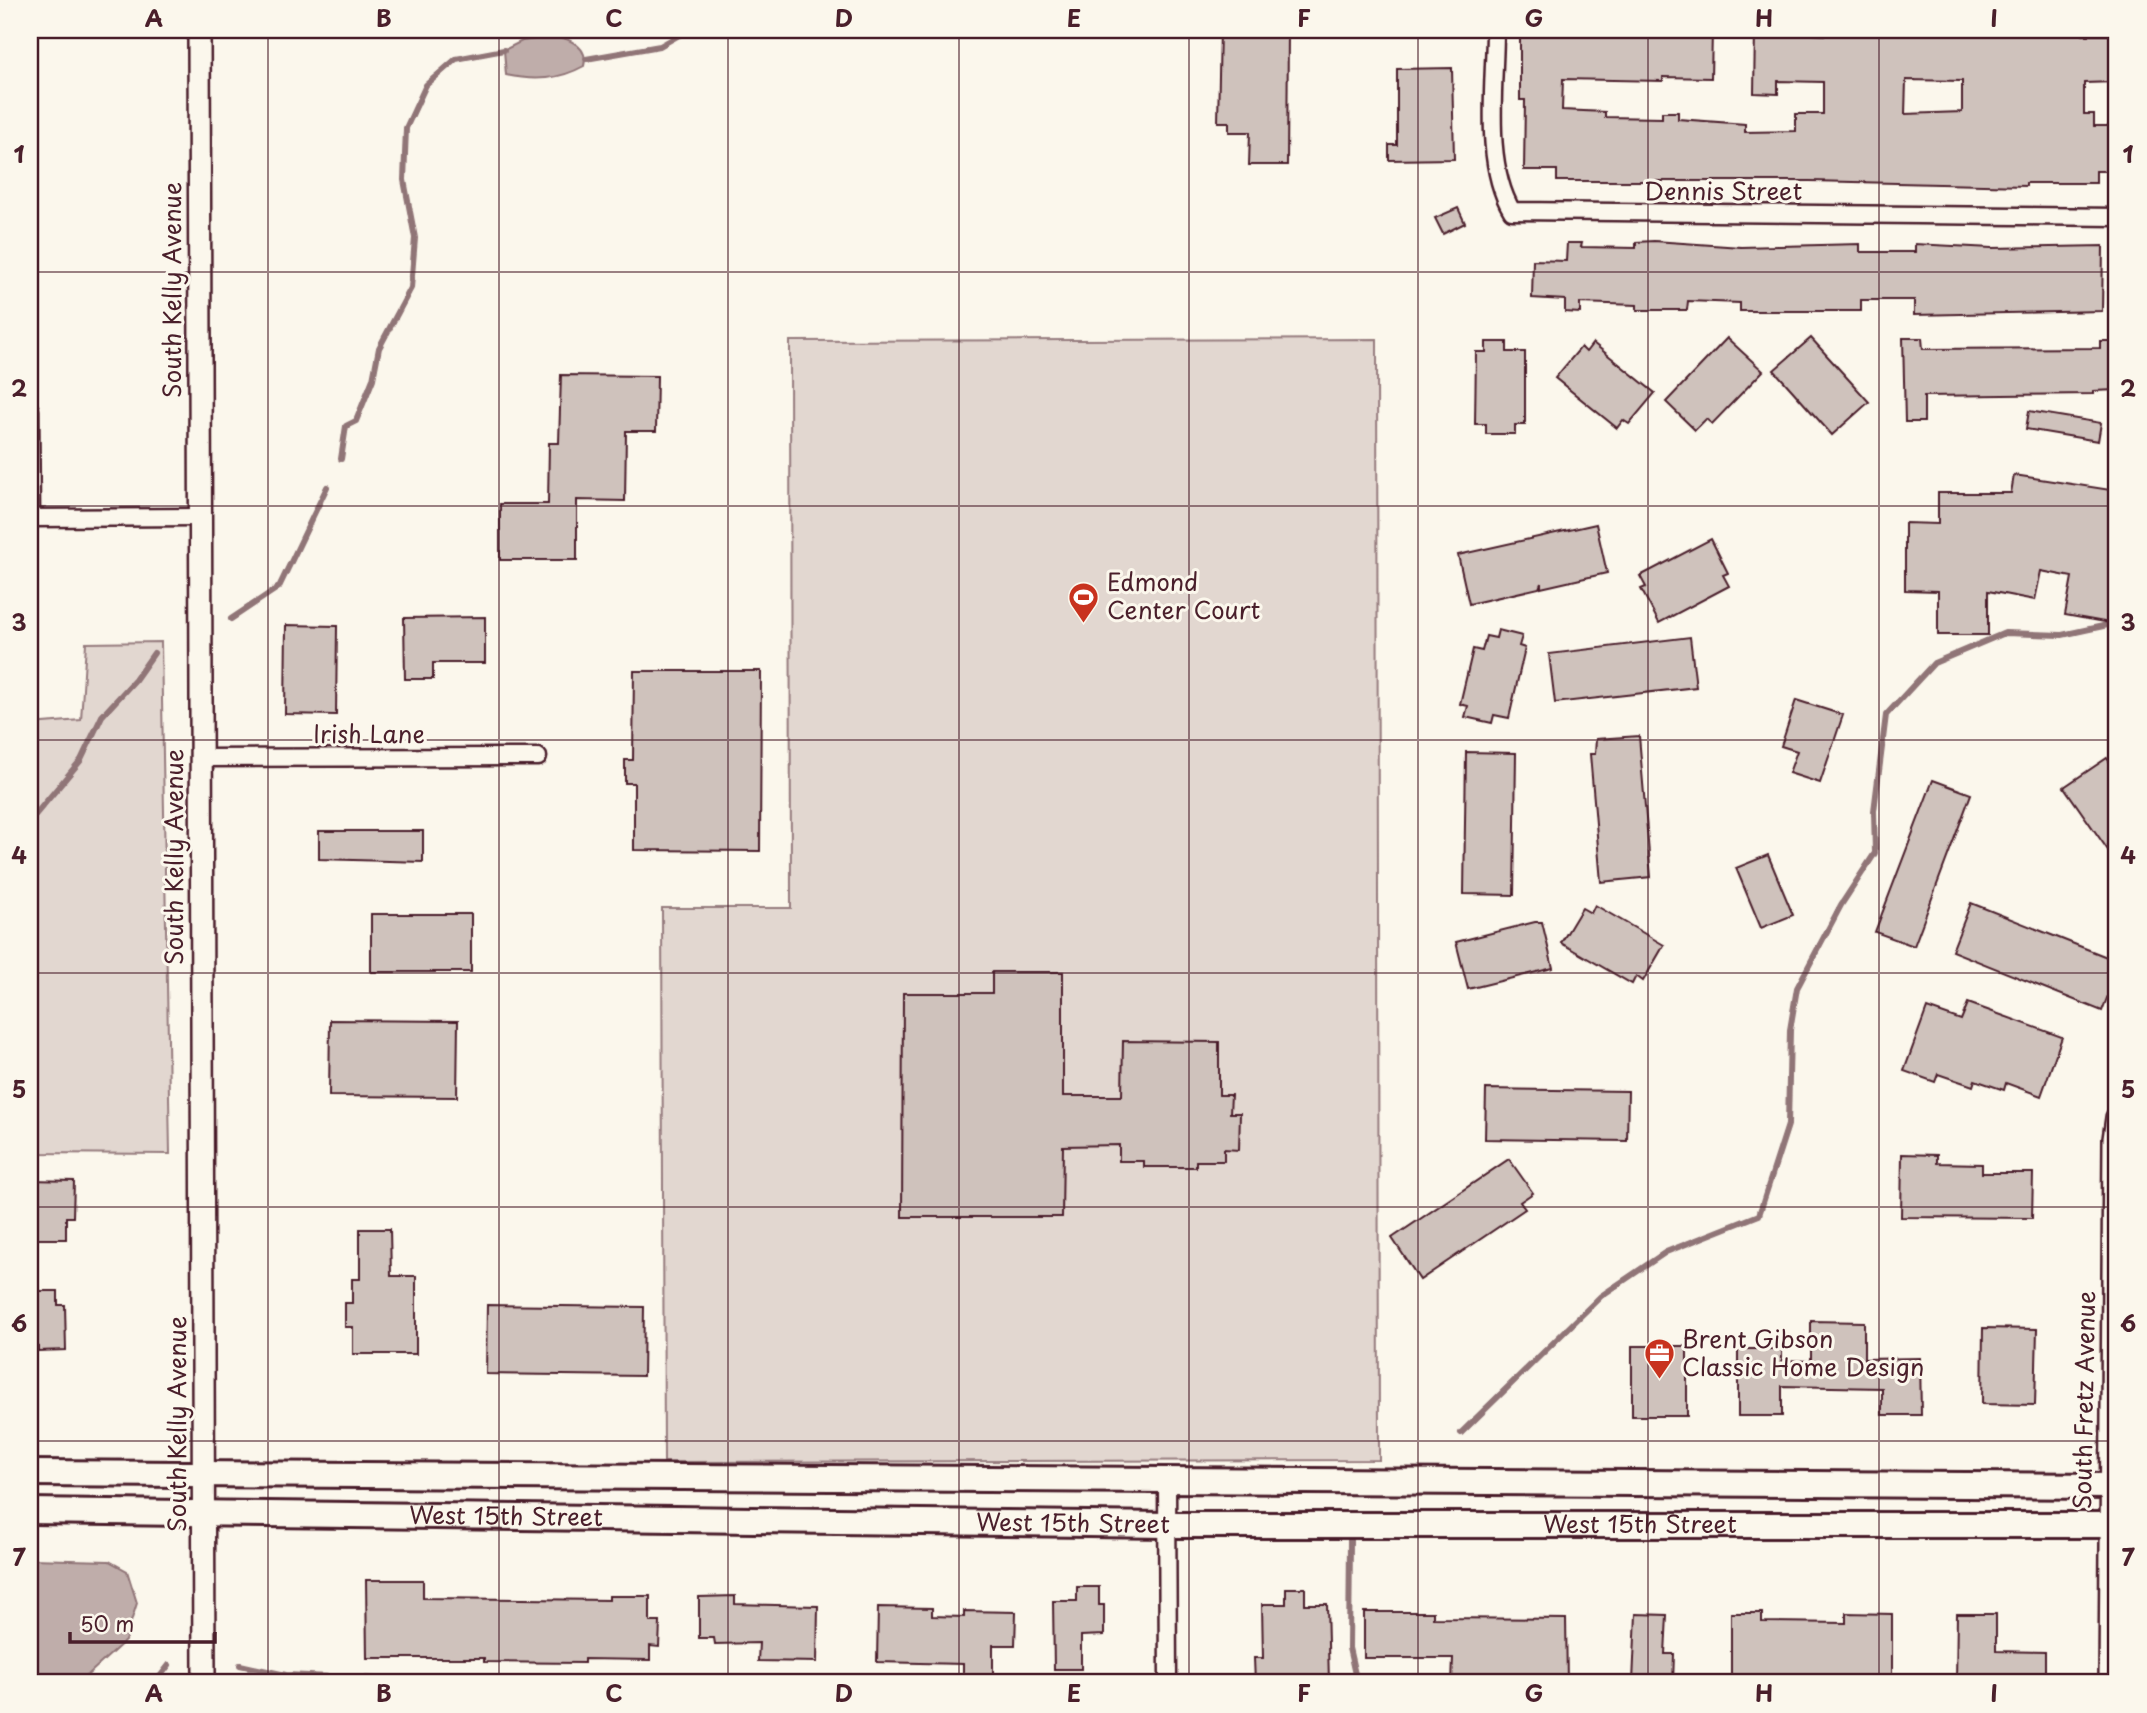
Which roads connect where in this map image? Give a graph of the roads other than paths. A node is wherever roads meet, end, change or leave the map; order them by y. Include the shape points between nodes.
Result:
1 (199, 30) edge
2 (1494, 30) edge
3 (2117, 217) edge
4 (30, 410) edge
5 (199, 517) junction
6 (30, 518) edge
7 (538, 757) dead end
8 (201, 758) junction
9 (2117, 1118) edge
10 (30, 1473) edge
11 (204, 1474) junction
12 (1167, 1482) junction
13 (2115, 1486) edge
14 (30, 1511) edge
15 (204, 1512) junction
16 (1167, 1525) junction
17 (2114, 1525) edge
18 (204, 1683) edge
19 (1168, 1683) edge
20 (2110, 1683) edge

1 - 5 main road, South Kelly Avenue
2 - 3 street, Dennis Street via 1494,165 1512,211
4 - 6 street
5 - 6 street
5 - 8 main road, South Kelly Avenue
7 - 8 street, Irish Lane
8 - 11 main road, South Kelly Avenue
9 - 13 main road, South Fretz Avenue
10 - 11 main road, West 15th Street
11 - 12 main road, West 15th Street
11 - 15 main road, South Kelly Avenue
12 - 13 main road, West 15th Street
12 - 16 street
13 - 17 main road, South Fretz Avenue
14 - 15 main road, West 15th Street
15 - 16 main road, West 15th Street
15 - 18 main road, South Kelly Avenue
16 - 17 main road, West 15th Street
16 - 19 street
17 - 20 main road, South Fretz Avenue

